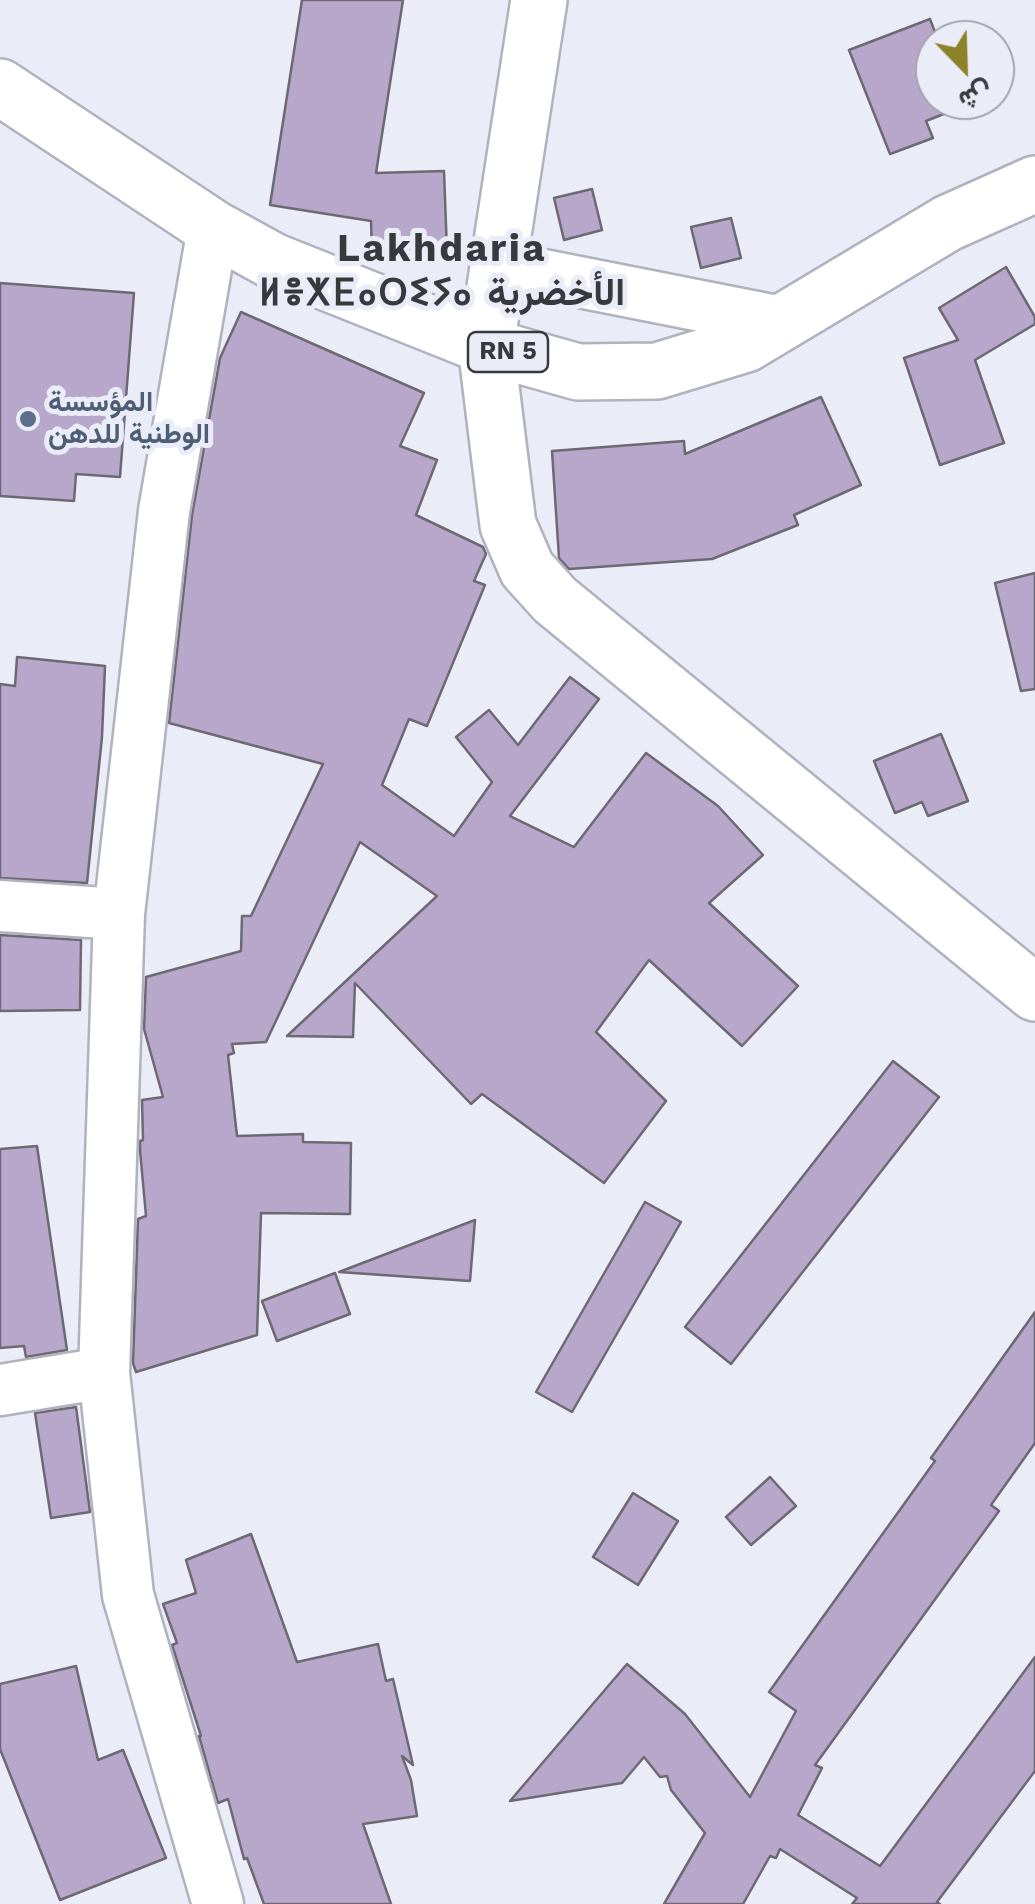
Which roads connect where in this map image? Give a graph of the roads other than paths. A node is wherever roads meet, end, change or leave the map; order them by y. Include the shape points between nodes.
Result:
1 (539, 0) edge
2 (0, 87) edge
3 (1035, 184) edge
4 (213, 228) junction
5 (498, 266) junction
6 (782, 322) junction
7 (486, 346) junction
8 (0, 906) edge
9 (119, 914) junction
10 (1035, 993) edge
11 (104, 1372) junction
12 (0, 1390) edge
13 (218, 1904) edge

1 - 5 street
2 - 4 street, RN 5
3 - 6 street, RN 5 via 948,224
4 - 7 street, RN 5 via 274,261
4 - 9 street via 164,511
5 - 6 street
5 - 7 street
6 - 7 street, RN 5 via 746,344 657,372 578,372
7 - 10 street via 508,526 527,569 554,600
8 - 9 street
9 - 11 street
11 - 12 street
11 - 13 street via 128,1595

